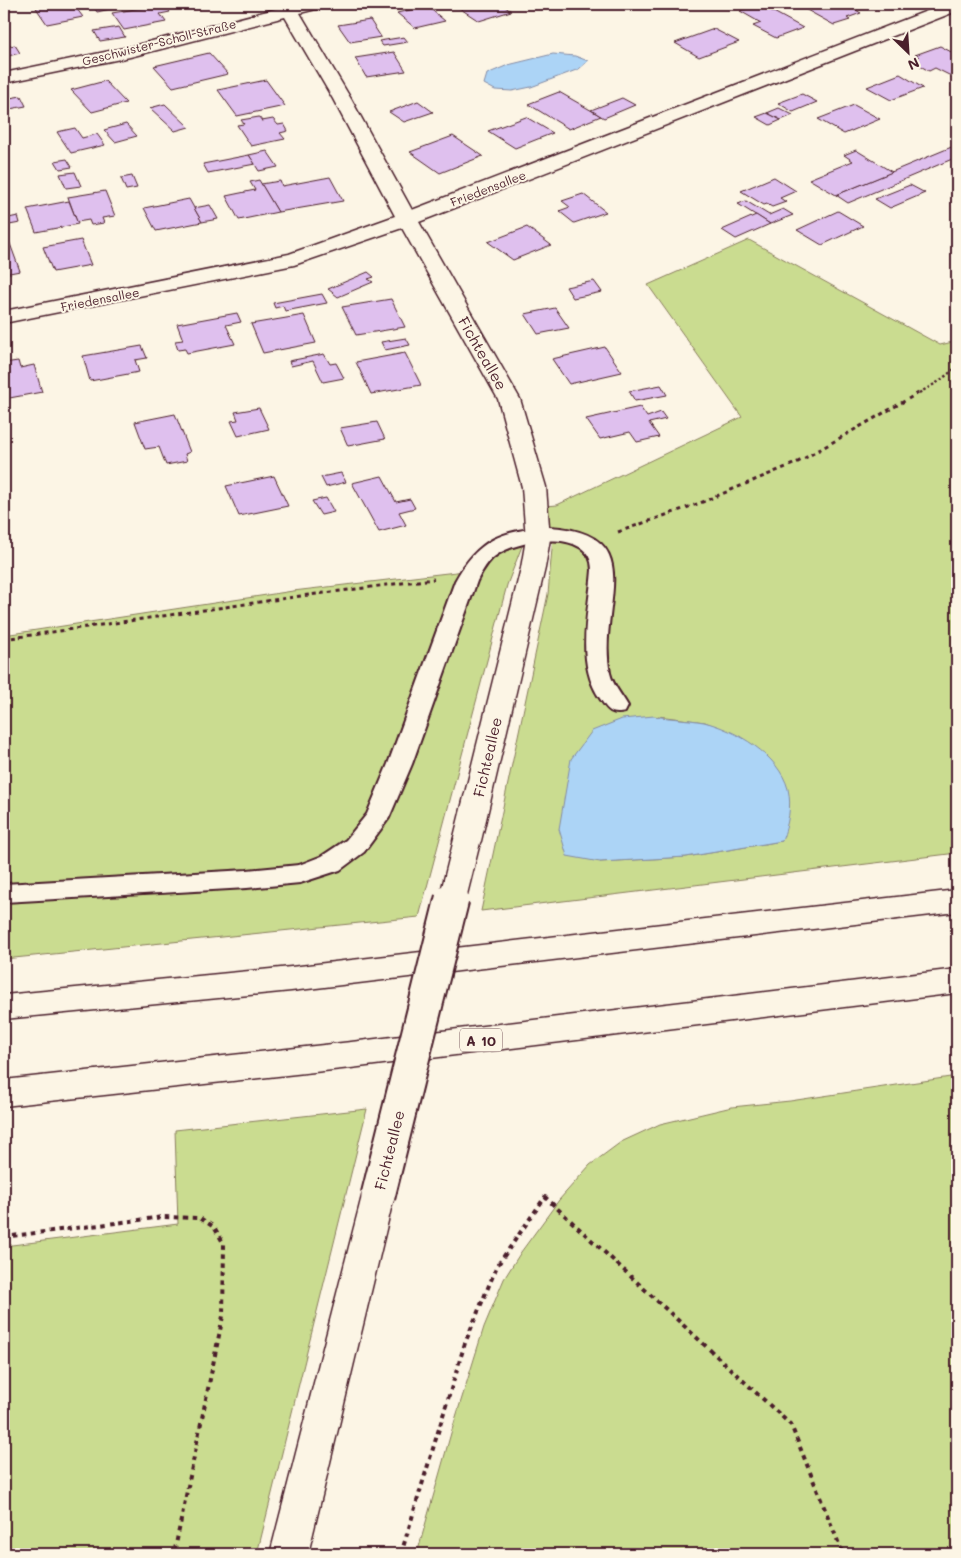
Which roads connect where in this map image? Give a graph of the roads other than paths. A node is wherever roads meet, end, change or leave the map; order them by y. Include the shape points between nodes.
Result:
1 (314, 4) edge
2 (957, 5) edge
3 (288, 7) edge
4 (4, 78) edge
5 (407, 220) junction
6 (4, 317) edge
7 (538, 535) junction
8 (617, 706) dead end
9 (4, 893) edge
10 (957, 900) edge
11 (957, 981) edge
12 (4, 1007) edge
13 (4, 1093) edge
14 (290, 1554) edge

1 - 3 main road, Geschwister-Scholl-Straße
2 - 5 main road, Friedensallee
3 - 4 main road, Geschwister-Scholl-Straße via 130,52
3 - 5 main road, Fichteallee
5 - 6 main road, Friedensallee via 294,259
5 - 7 main road, Fichteallee via 510,399 534,488
7 - 8 lane via 562,534 587,540 602,556 596,659 602,685
7 - 9 lane via 514,539 492,548 477,560 377,818 355,846 331,863 300,874 247,879
7 - 14 main road, Fichteallee, bridge via 467,840
10 - 12 main road via 291,979
11 - 13 main road, A 10 via 361,1054

